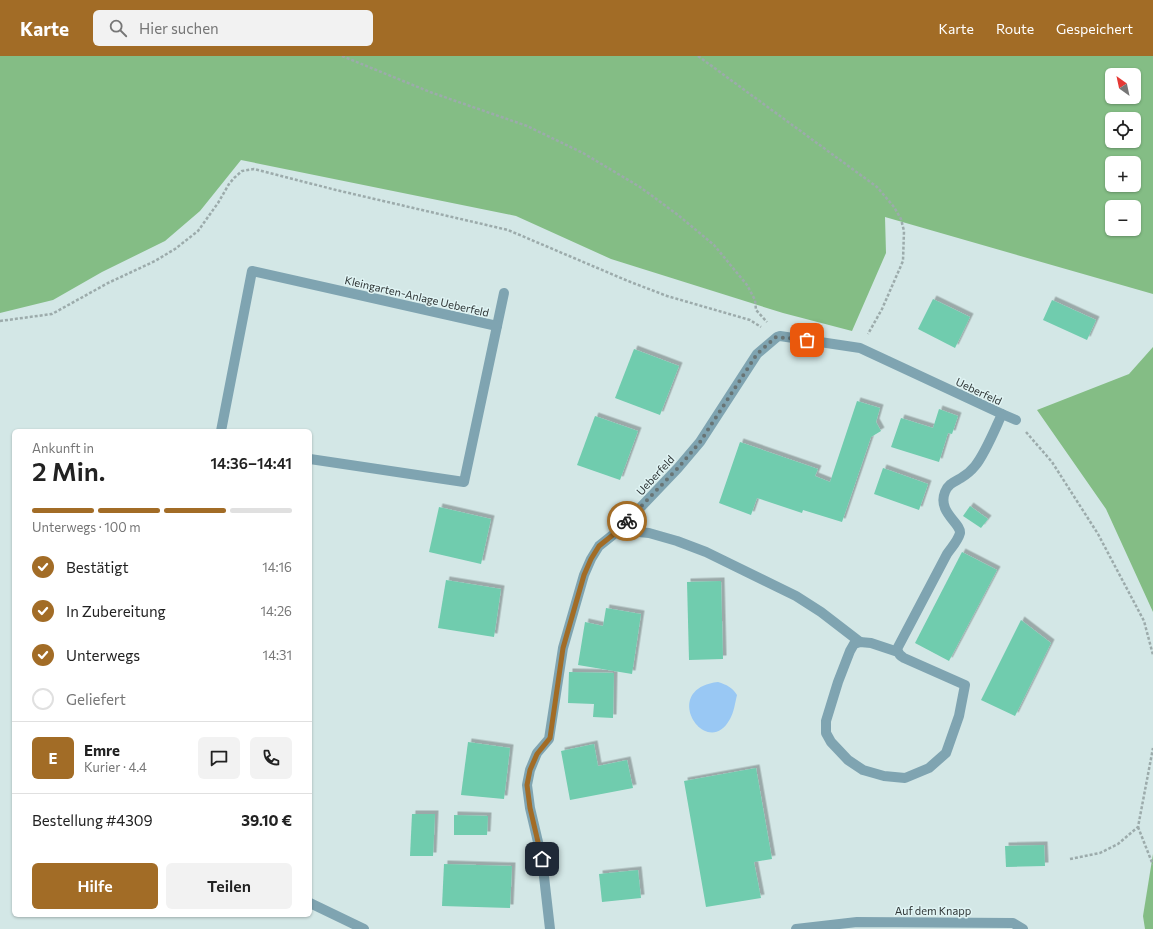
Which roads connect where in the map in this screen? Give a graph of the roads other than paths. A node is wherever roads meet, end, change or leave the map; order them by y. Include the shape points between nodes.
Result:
1 (504, 293) dead end
2 (497, 326) junction
3 (1002, 414) junction
4 (1016, 420) road end
5 (221, 429) edge
6 (312, 459) edge
7 (619, 530) junction
8 (860, 642) junction
9 (898, 652) junction
10 (312, 904) edge
11 (841, 926) edge
12 (364, 929) edge
13 (550, 929) edge
14 (796, 929) edge
15 (1023, 929) edge

1 - 2 lane
2 - 5 lane, Kleingarten-Anlage Ueberfeld via 252,271
2 - 6 lane, Kleingarten-Anlage Ueberfeld via 464,482
3 - 4 lane, Ueberfeld
3 - 7 lane, Ueberfeld via 860,348 778,337 757,354 700,442
3 - 9 lane via 978,462 953,482 945,492 943,504 960,533 900,642
7 - 8 lane via 649,533 706,552 796,596
7 - 13 lane, Ueberfeld via 599,546 584,575 563,648 550,738 537,754 527,785 542,859
8 - 9 lane
8 - 9 lane via 854,644 850,651 838,682 826,721 826,733 830,742 848,760 864,770 884,776 905,778 929,768 946,753 959,716 965,685 904,658
10 - 12 lane
11 - 14 lane, Auf dem Knapp
11 - 15 lane, Auf dem Knapp via 857,922 1013,922

